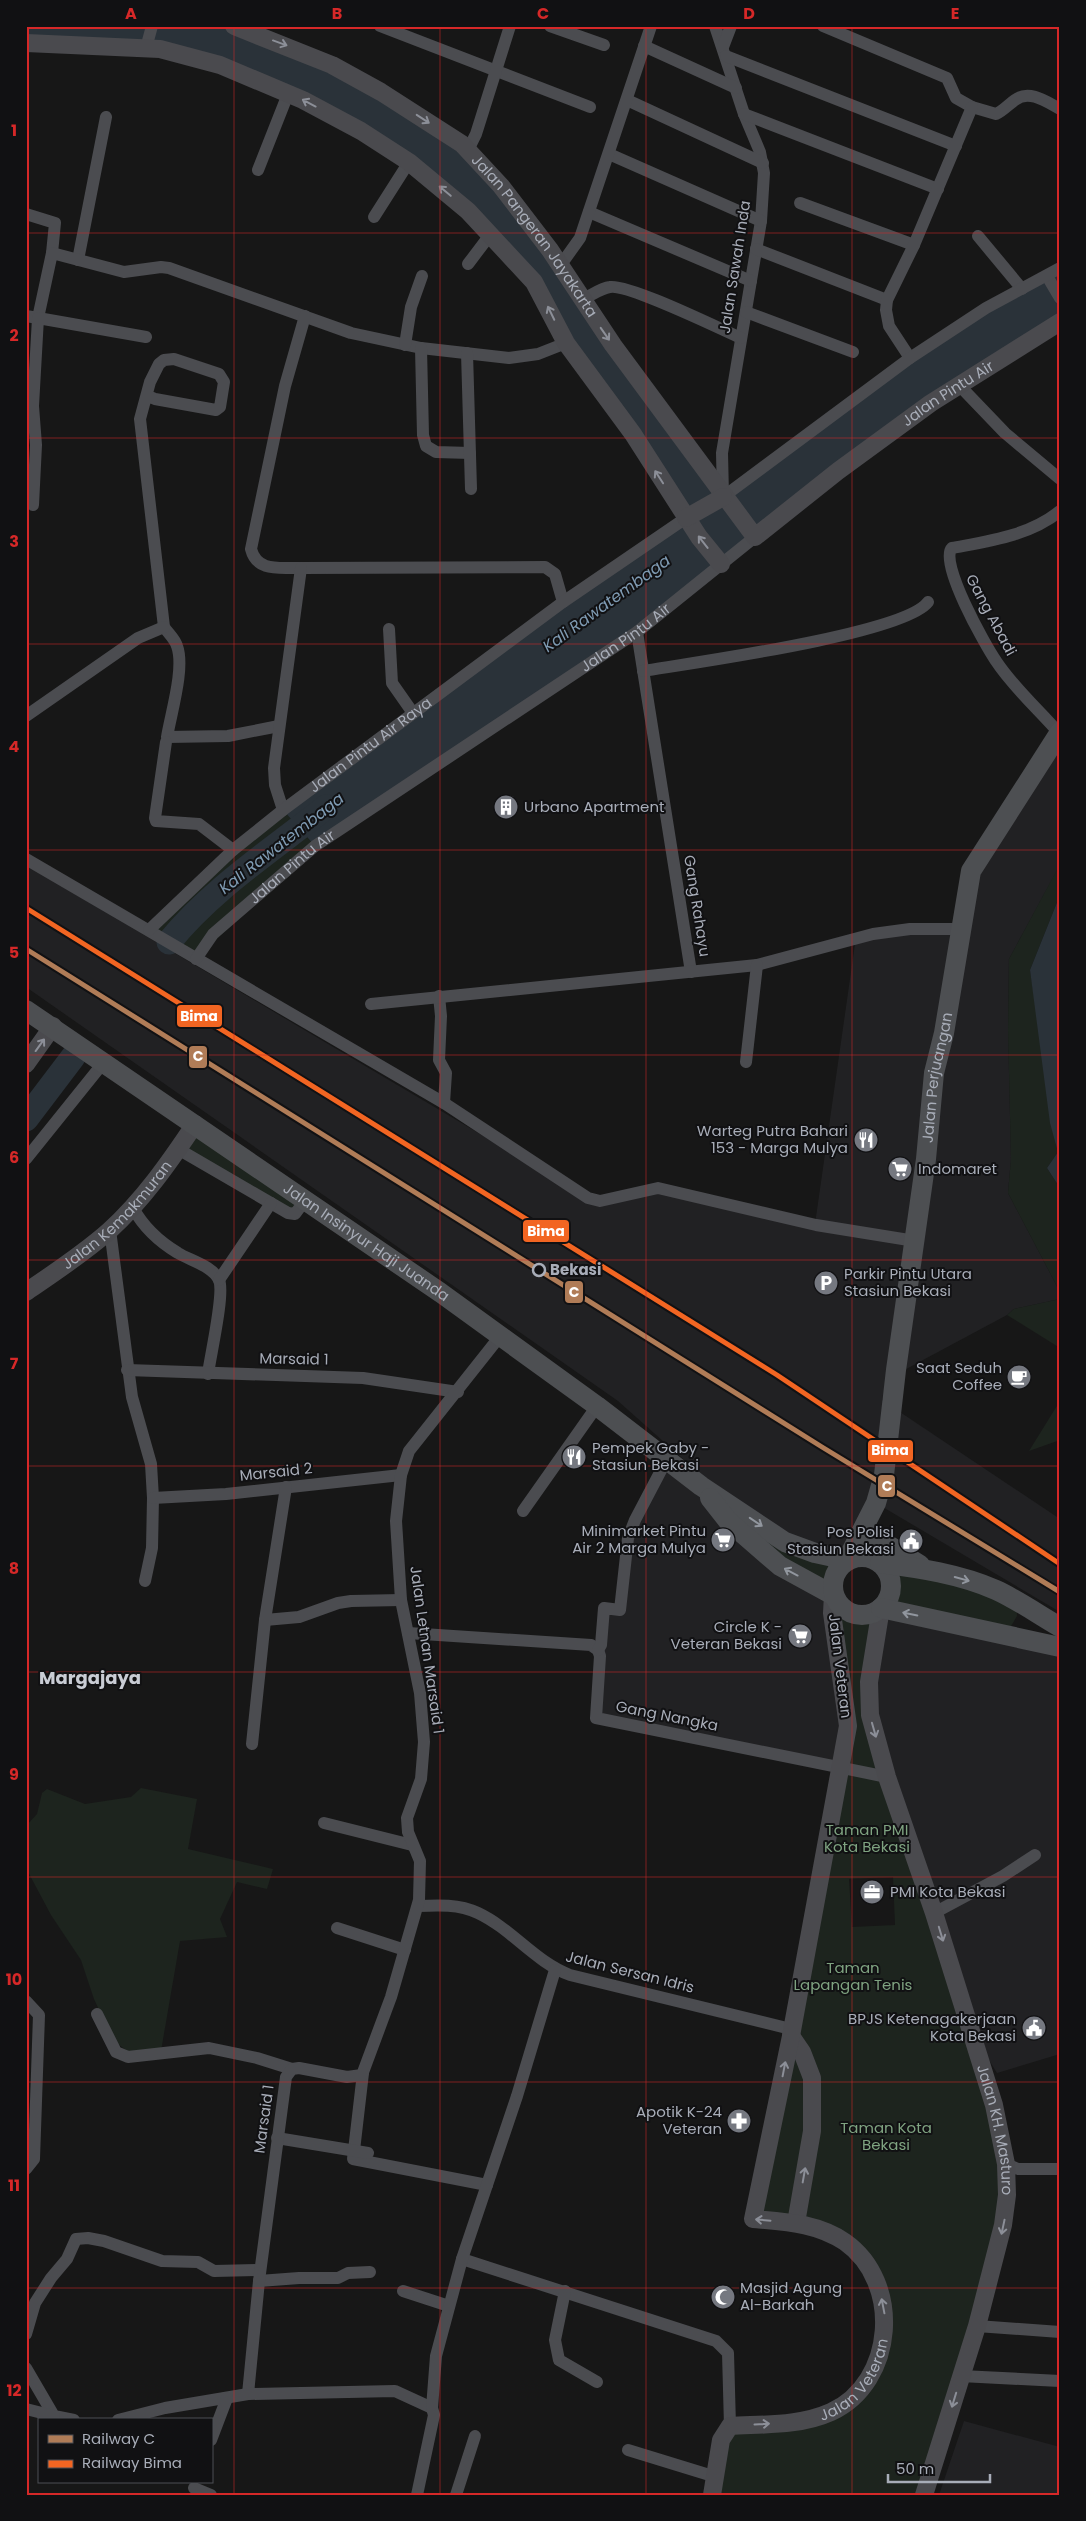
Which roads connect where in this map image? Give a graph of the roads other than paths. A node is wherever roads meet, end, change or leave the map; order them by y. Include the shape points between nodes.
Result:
1 (152, 26) edge
2 (234, 26) edge
3 (380, 26) edge
4 (510, 26) edge
5 (550, 26) edge
6 (651, 26) edge
7 (715, 26) edge
8 (731, 26) edge
9 (823, 26) edge
10 (26, 43) edge
11 (604, 46) dead end
12 (644, 46) junction
13 (146, 48) junction
14 (724, 52) junction
15 (496, 71) junction
16 (736, 88) junction
17 (288, 94) junction
18 (627, 100) junction
19 (972, 107) junction
20 (590, 108) dead end
21 (1060, 109) edge
22 (744, 114) junction
23 (106, 117) dead end
24 (956, 146) junction
25 (468, 150) junction
26 (609, 154) junction
27 (409, 162) junction
28 (763, 163) junction
29 (258, 170) dead end
30 (938, 189) junction
31 (800, 203) dead end
32 (589, 212) junction
33 (26, 214) edge
34 (374, 217) dead end
35 (761, 222) junction
36 (490, 235) junction
37 (978, 236) dead end
38 (914, 245) junction
39 (756, 249) junction
40 (52, 253) junction
41 (78, 260) junction
42 (468, 264) dead end
43 (560, 266) junction
44 (1060, 268) edge
45 (422, 276) dead end
46 (1048, 278) junction
47 (751, 280) junction
48 (1022, 289) junction
49 (1060, 298) edge
50 (581, 300) junction
51 (887, 300) junction
52 (746, 312) junction
53 (305, 316) junction
54 (32, 317) edge
55 (1060, 322) edge
56 (146, 337) dead end
57 (740, 338) junction
58 (566, 343) junction
59 (406, 345) junction
60 (421, 348) junction
61 (853, 352) dead end
62 (467, 353) junction
63 (910, 358) junction
64 (958, 384) junction
65 (148, 396) junction
66 (470, 453) junction
67 (1060, 479) edge
68 (471, 489) dead end
69 (723, 497) junction
70 (33, 505) dead end
71 (1060, 511) edge
72 (686, 518) junction
73 (755, 537) junction
74 (721, 564) junction
75 (301, 568) junction
76 (563, 602) junction
77 (928, 602) dead end
78 (164, 627) junction
79 (389, 628) dead end
80 (637, 632) junction
81 (644, 671) junction
82 (412, 713) junction
83 (26, 716) edge
84 (279, 726) junction
85 (1060, 732) edge
86 (166, 742) dead end
87 (282, 810) junction
88 (233, 850) junction
89 (26, 859) edge
90 (962, 930) junction
91 (151, 932) junction
92 (192, 956) junction
93 (757, 965) junction
94 (691, 972) junction
95 (439, 996) junction
96 (371, 1004) dead end
97 (26, 1010) edge
98 (53, 1026) junction
99 (104, 1062) junction
100 (746, 1062) dead end
101 (26, 1064) edge
102 (444, 1103) junction
103 (194, 1124) junction
104 (178, 1149) junction
105 (26, 1159) edge
106 (306, 1199) junction
107 (271, 1203) junction
108 (133, 1208) junction
109 (110, 1230) junction
110 (915, 1241) junction
111 (219, 1280) junction
112 (26, 1292) edge
113 (501, 1335) junction
114 (128, 1370) junction
115 (208, 1374) junction
116 (458, 1392) junction
117 (597, 1406) junction
118 (667, 1459) junction
119 (401, 1475) junction
120 (701, 1486) junction
121 (286, 1487) junction
122 (153, 1498) junction
123 (876, 1503) junction
124 (522, 1511) dead end
125 (877, 1538) junction
126 (847, 1560) junction
127 (879, 1562) junction
128 (926, 1569) junction
129 (144, 1581) dead end
130 (834, 1595) junction
131 (401, 1600) junction
132 (1016, 1601) junction
133 (881, 1608) junction
134 (265, 1620) junction
135 (1060, 1627) edge
136 (408, 1633) junction
137 (1003, 1635) junction
138 (1060, 1647) edge
139 (598, 1650) junction
140 (843, 1681) junction
141 (869, 1682) junction
142 (252, 1744) dead end
143 (841, 1767) junction
144 (887, 1777) junction
145 (324, 1823) dead end
146 (412, 1845) junction
147 (1035, 1855) dead end
148 (418, 1906) junction
149 (934, 1913) junction
150 (337, 1928) dead end
151 (405, 1950) junction
152 (555, 1970) junction
153 (26, 2001) edge
154 (97, 2014) dead end
155 (791, 2032) junction
156 (292, 2069) junction
157 (363, 2073) junction
158 (277, 2138) junction
159 (354, 2150) junction
160 (368, 2153) dead end
161 (1006, 2164) junction
162 (26, 2169) edge
163 (1060, 2169) edge
164 (487, 2185) junction
165 (796, 2223) junction
166 (462, 2259) junction
167 (370, 2272) dead end
168 (260, 2275) junction
169 (403, 2290) dead end
170 (565, 2291) junction
171 (449, 2306) junction
172 (977, 2326) junction
173 (1060, 2332) edge
174 (26, 2334) edge
175 (26, 2368) edge
176 (961, 2376) junction
177 (1060, 2381) edge
178 (597, 2382) dead end
179 (248, 2394) junction
180 (227, 2398) junction
181 (432, 2408) junction
182 (26, 2409) edge
183 (54, 2416) junction
184 (64, 2418) edge
185 (126, 2418) edge
186 (730, 2426) junction
187 (475, 2436) dead end
188 (212, 2437) edge
189 (628, 2450) dead end
190 (716, 2477) junction
191 (193, 2488) edge
192 (211, 2495) edge
193 (416, 2495) edge
194 (456, 2495) edge
195 (712, 2495) edge
196 (924, 2495) edge

1 - 13 street
2 -> 25 street, Jalan Pangeran Jayakarta via 339,69 381,92
3 - 15 street
4 - 15 street
5 - 11 street
6 - 12 street
7 - 14 street, Jalan Sawah Inda
8 - 14 street
9 - 19 street via 947,78 956,98
10 - 13 street
12 - 16 street
12 - 18 street
13 - 17 street via 220,65
14 - 16 street, Jalan Sawah Inda
14 - 24 street
15 - 20 street
15 - 25 street
16 - 22 street, Jalan Sawah Inda
27 -> 17 street via 361,131
17 - 29 street
18 - 26 street
18 - 28 street
19 - 21 street via 996,114 1018,98 1028,96
19 - 24 street
22 - 28 street, Jalan Sawah Inda
22 - 30 street
23 - 41 street
24 - 30 street
25 - 43 street, Jalan Pangeran Jayakarta via 501,186
26 - 32 street
26 - 35 street
27 - 34 street
36 -> 27 street via 468,211
28 - 35 street, Jalan Sawah Inda
30 - 38 street
31 - 38 street
32 - 43 street via 580,238
32 - 47 street
33 - 40 street via 55,223
35 - 39 street, Jalan Sawah Inda
36 - 42 street
58 -> 36 street via 534,282
37 - 48 street
38 - 51 street
39 - 47 street, Jalan Sawah Inda
39 - 51 street
40 - 41 street
40 - 54 street
41 - 53 street via 132,273 169,268
43 - 50 street, Jalan Pangeran Jayakarta
44 - 46 street
45 - 59 street via 411,307
46 - 48 street
46 - 49 street
47 - 52 street, Jalan Sawah Inda
48 - 63 street via 963,322
50 - 57 street via 610,287 621,289
50 -> 69 street, Jalan Pangeran Jayakarta
51 - 63 street via 889,326
52 - 57 street, Jalan Sawah Inda
52 - 61 street
53 - 59 street via 366,337
53 - 75 street via 285,386 251,550 253,558 265,567
54 - 56 street
54 - 70 street via 36,445
55 - 64 street, Jalan Pintu Air
57 - 69 street, Jalan Sawah Inda via 722,453
58 - 62 street via 520,358
72 -> 58 street via 633,434
59 - 60 street
60 - 62 street
60 - 66 street via 426,446 436,452
62 - 66 street
63 - 69 street
64 - 67 street via 1005,433
64 - 73 street, Jalan Pintu Air via 838,471
65 - 65 street via 216,410 220,407 224,382 219,374 169,359 159,364 150,382
65 - 78 street via 140,419
66 - 68 street
69 - 72 street, Jalan Pintu Air Raya
69 - 73 street, Jalan Pangeran Jayakarta
71 - 85 street, Gang Abadi via 1014,535 948,551 950,571 989,650 1011,680
74 -> 72 street
72 - 76 street, Jalan Pintu Air Raya
73 - 74 street, Jalan Pintu Air
74 - 80 street, Jalan Pintu Air
75 - 76 street via 545,567 555,574
75 - 84 street
76 - 82 street, Jalan Pintu Air Raya
77 - 81 street via 908,614 825,640
78 - 83 street via 138,638
78 - 84 street via 177,645 179,662 167,737 228,736
79 - 82 street via 392,683
80 - 81 street, Gang Rahayu
80 - 92 street, Jalan Pintu Air via 314,846
81 - 94 street, Gang Rahayu
82 - 87 street, Jalan Pintu Air Raya
84 - 87 street via 275,777
85 - 90 main road, Jalan Perjuangan via 971,871
86 - 88 street via 154,818 156,821 199,824
87 - 88 street, Jalan Pintu Air Raya
88 - 91 street, Jalan Pintu Air Raya
89 - 91 street
90 - 93 street, Gang Rahayu via 910,929 873,934
90 - 110 main road, Jalan Perjuangan via 934,1073
91 - 92 street
92 - 102 street
93 - 94 street, Gang Rahayu
93 - 100 street
94 - 95 street
95 - 96 street
95 - 102 street via 439,1060 446,1073
97 - 98 main road, Jalan Insinyur Haji Juanda
98 - 99 main road, Jalan Insinyur Haji Juanda
101 -> 98 street
99 - 103 main road, Jalan Insinyur Haji Juanda
99 - 105 street
102 - 110 street via 588,1198 600,1201 658,1188 816,1225
103 - 104 street, Jalan Kemakmuran
103 - 106 main road, Jalan Insinyur Haji Juanda
104 - 107 street
104 - 108 street, Jalan Kemakmuran
106 - 107 street via 295,1214
106 - 113 main road, Jalan Insinyur Haji Juanda
107 - 111 street
108 - 109 street, Jalan Kemakmuran
108 - 111 street via 143,1225 156,1237 215,1274
109 - 112 street, Jalan Kemakmuran
109 - 114 street
110 - 123 main road, Jalan Perjuangan via 884,1475
111 - 115 street via 220,1295
113 - 116 street, Jalan Letnan Marsaid 1
113 - 117 main road, Jalan Insinyur Haji Juanda
114 - 115 street, Marsaid 1
114 - 122 street via 132,1397 151,1464
115 - 116 street, Marsaid 1 via 363,1378
116 - 119 street, Jalan Letnan Marsaid 1 via 409,1452
117 - 118 main road, Jalan Insinyur Haji Juanda
117 - 124 street
118 - 120 main road, Jalan Insinyur Haji Juanda
118 - 139 street via 628,1538 620,1610 604,1608
119 - 121 street, Marsaid 2
119 - 131 street, Jalan Letnan Marsaid 1 via 396,1520
120 -> 126 main road, Jalan Insinyur Haji Juanda via 785,1542
130 -> 120 main road, Jalan Insinyur Haji Juanda via 780,1566 728,1521
121 - 122 street, Marsaid 2
121 - 134 street
122 - 129 street via 152,1548
123 - 125 main road
123 - 126 main road, Jalan Perjuangan
125 - 127 main road
125 - 128 main road
126 - 127 main road via 861,1556
126 - 130 main road via 833,1577
127 - 128 main road
127 - 133 main road via 891,1582 890,1595
128 -> 132 main road via 976,1582
130 - 133 main road via 841,1607 855,1615 871,1614
130 - 140 street, Jalan Veteran via 832,1613
131 - 134 street via 351,1601 299,1617
131 - 136 street, Jalan Letnan Marsaid 1
132 - 135 main road
132 - 137 main road via 1017,1616
137 -> 133 main road
133 - 141 street, Jalan KH. Masturo
134 - 142 street
136 - 139 street via 587,1644
136 - 146 street, Jalan Letnan Marsaid 1 via 420,1693 425,1756 421,1779 407,1818
137 - 138 main road
139 - 143 street, Gang Nangka via 596,1718
140 - 141 street via 853,1691 862,1689
140 - 143 street, Jalan Veteran via 848,1726
141 -> 144 street, Jalan KH. Masturo via 870,1715
143 - 144 street
143 - 155 street, Jalan Veteran
144 - 149 street, Jalan KH. Masturo
145 - 146 street
146 - 148 street, Jalan Letnan Marsaid 1 via 420,1862
147 - 149 street
148 - 151 street
148 - 152 street, Jalan Sersan Idris via 455,1906 478,1913
149 -> 161 street, Jalan KH. Masturo via 994,2105
150 - 151 street
151 - 157 street
152 - 155 street, Jalan Sersan Idris
152 - 164 street
153 - 162 street via 39,2015 34,2159
154 - 156 street via 116,2052 128,2058 209,2048
165 -> 155 street via 812,2131 812,2078
165 -> 155 street, Jalan Veteran via 754,2219
156 - 157 street, Marsaid 1 via 347,2077
156 - 158 street, Marsaid 1 via 286,2078
157 - 159 street
158 - 159 street
158 - 168 street, Marsaid 1
159 - 160 street
159 - 164 street via 353,2159
161 - 163 street via 1018,2169
161 -> 172 street, Jalan KH. Masturo via 1006,2212
164 - 166 street
186 -> 165 street, Jalan Veteran via 802,2422 832,2411 866,2382 879,2357 884,2336 884,2310 878,2284 863,2260 845,2242 814,2227
166 - 170 street
166 - 171 street
167 - 168 street via 348,2273 338,2278
168 - 174 street via 214,2270 198,2262 162,2260 104,2240 76,2239 67,2258 35,2303
168 - 179 street, Marsaid 1
169 - 171 street
170 - 178 street via 555,2340 559,2360
170 - 186 street via 716,2341 725,2347 728,2352
171 - 181 street via 436,2356
172 - 173 street
172 - 176 street, Jalan KH. Masturo
175 - 183 street
176 - 177 street
176 -> 196 street, Jalan KH. Masturo
179 - 180 street
179 - 181 street via 395,2391
180 - 185 street
180 - 188 street
181 - 193 street via 434,2415
182 - 183 street
183 - 184 street
186 - 190 street via 721,2440
187 - 194 street
189 - 190 street
190 - 195 street
191 - 192 street

